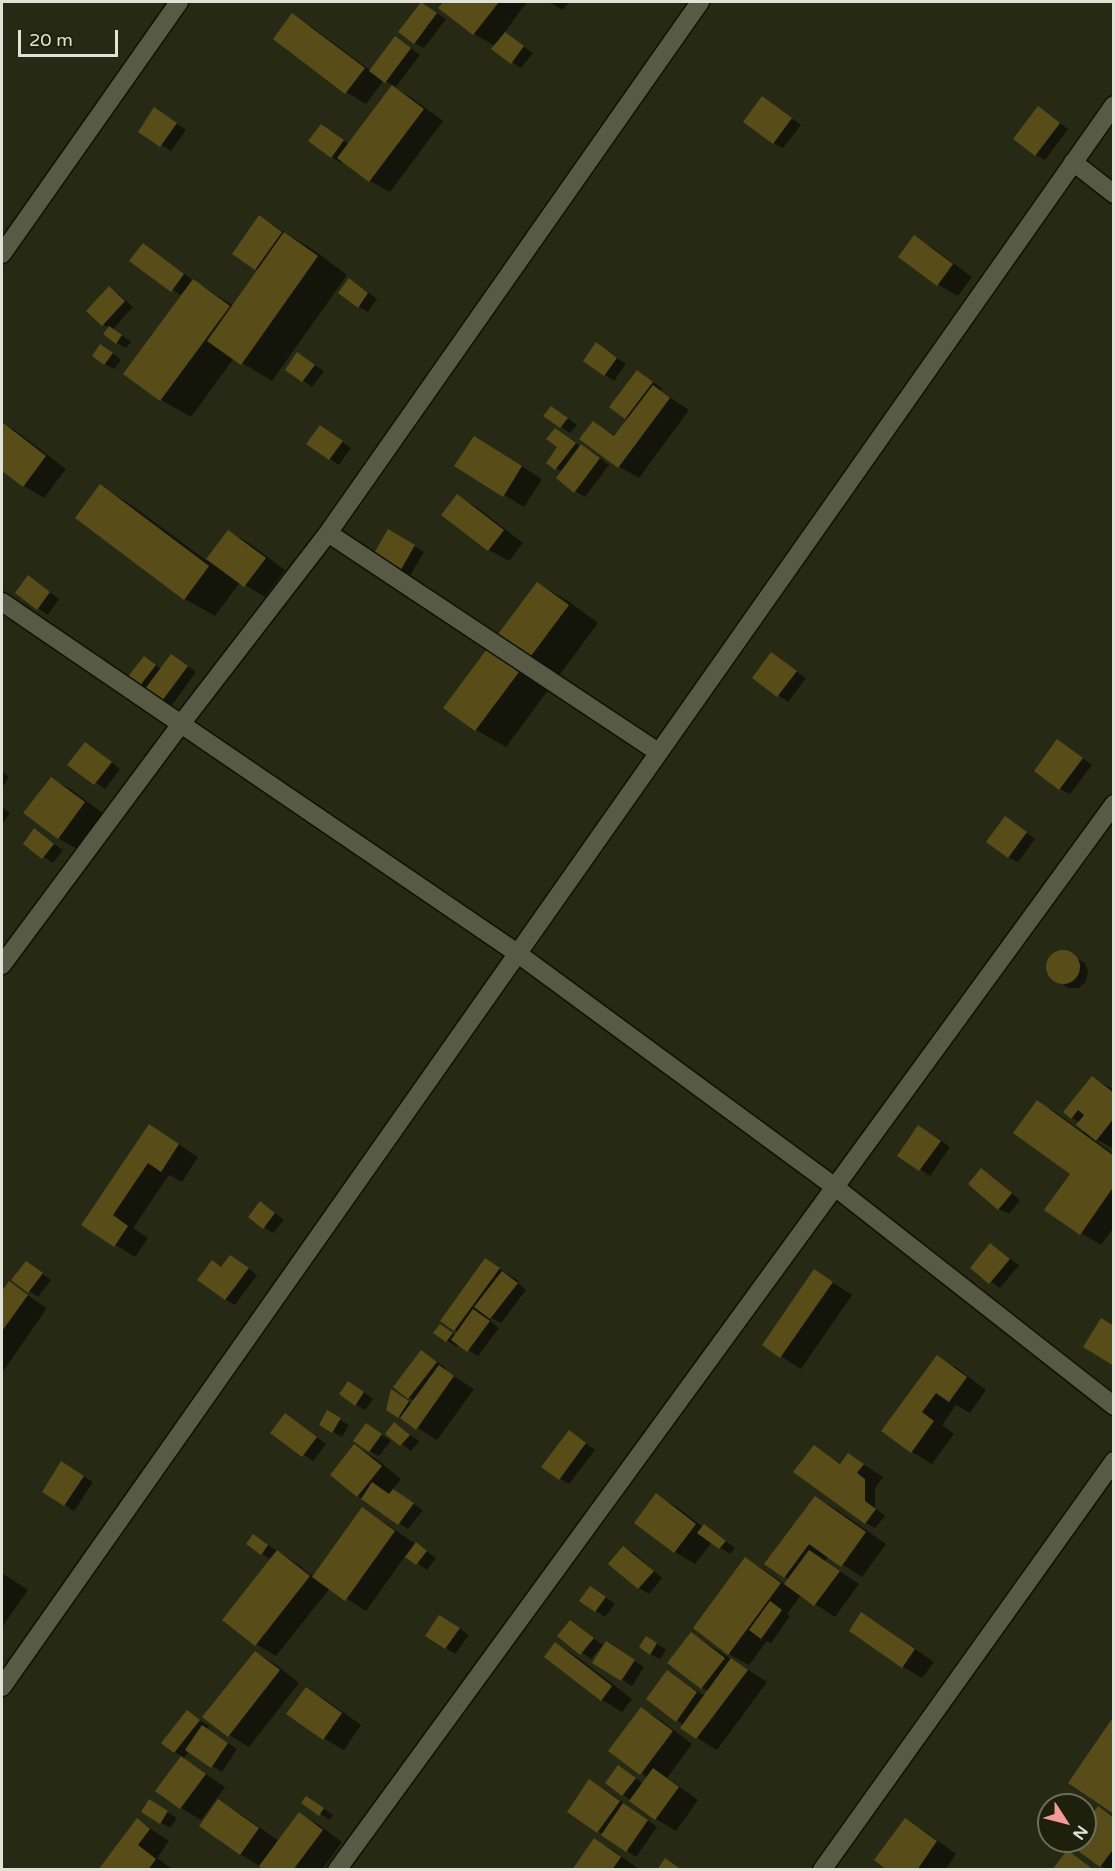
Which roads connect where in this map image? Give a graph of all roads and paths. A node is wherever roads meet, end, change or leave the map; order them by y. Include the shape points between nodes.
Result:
1 (179, 2) edge
2 (700, 2) edge
3 (1113, 105) edge
4 (1073, 162) junction
5 (1113, 194) edge
6 (2, 254) edge
7 (328, 533) junction
8 (2, 602) edge
9 (181, 724) junction
10 (658, 752) junction
11 (1113, 804) edge
12 (517, 953) junction
13 (2, 965) edge
14 (835, 1187) junction
15 (1113, 1406) edge
16 (1113, 1461) edge
17 (2, 1687) edge
18 (337, 1869) edge
19 (822, 1869) edge

1 - 6 street
2 - 7 street
3 - 4 street
4 - 5 street
4 - 10 street
7 - 9 street
7 - 10 street
8 - 9 street
9 - 12 street
9 - 13 street
10 - 12 street
11 - 14 street
12 - 14 street
12 - 17 street
14 - 15 street
14 - 18 street
16 - 19 street

